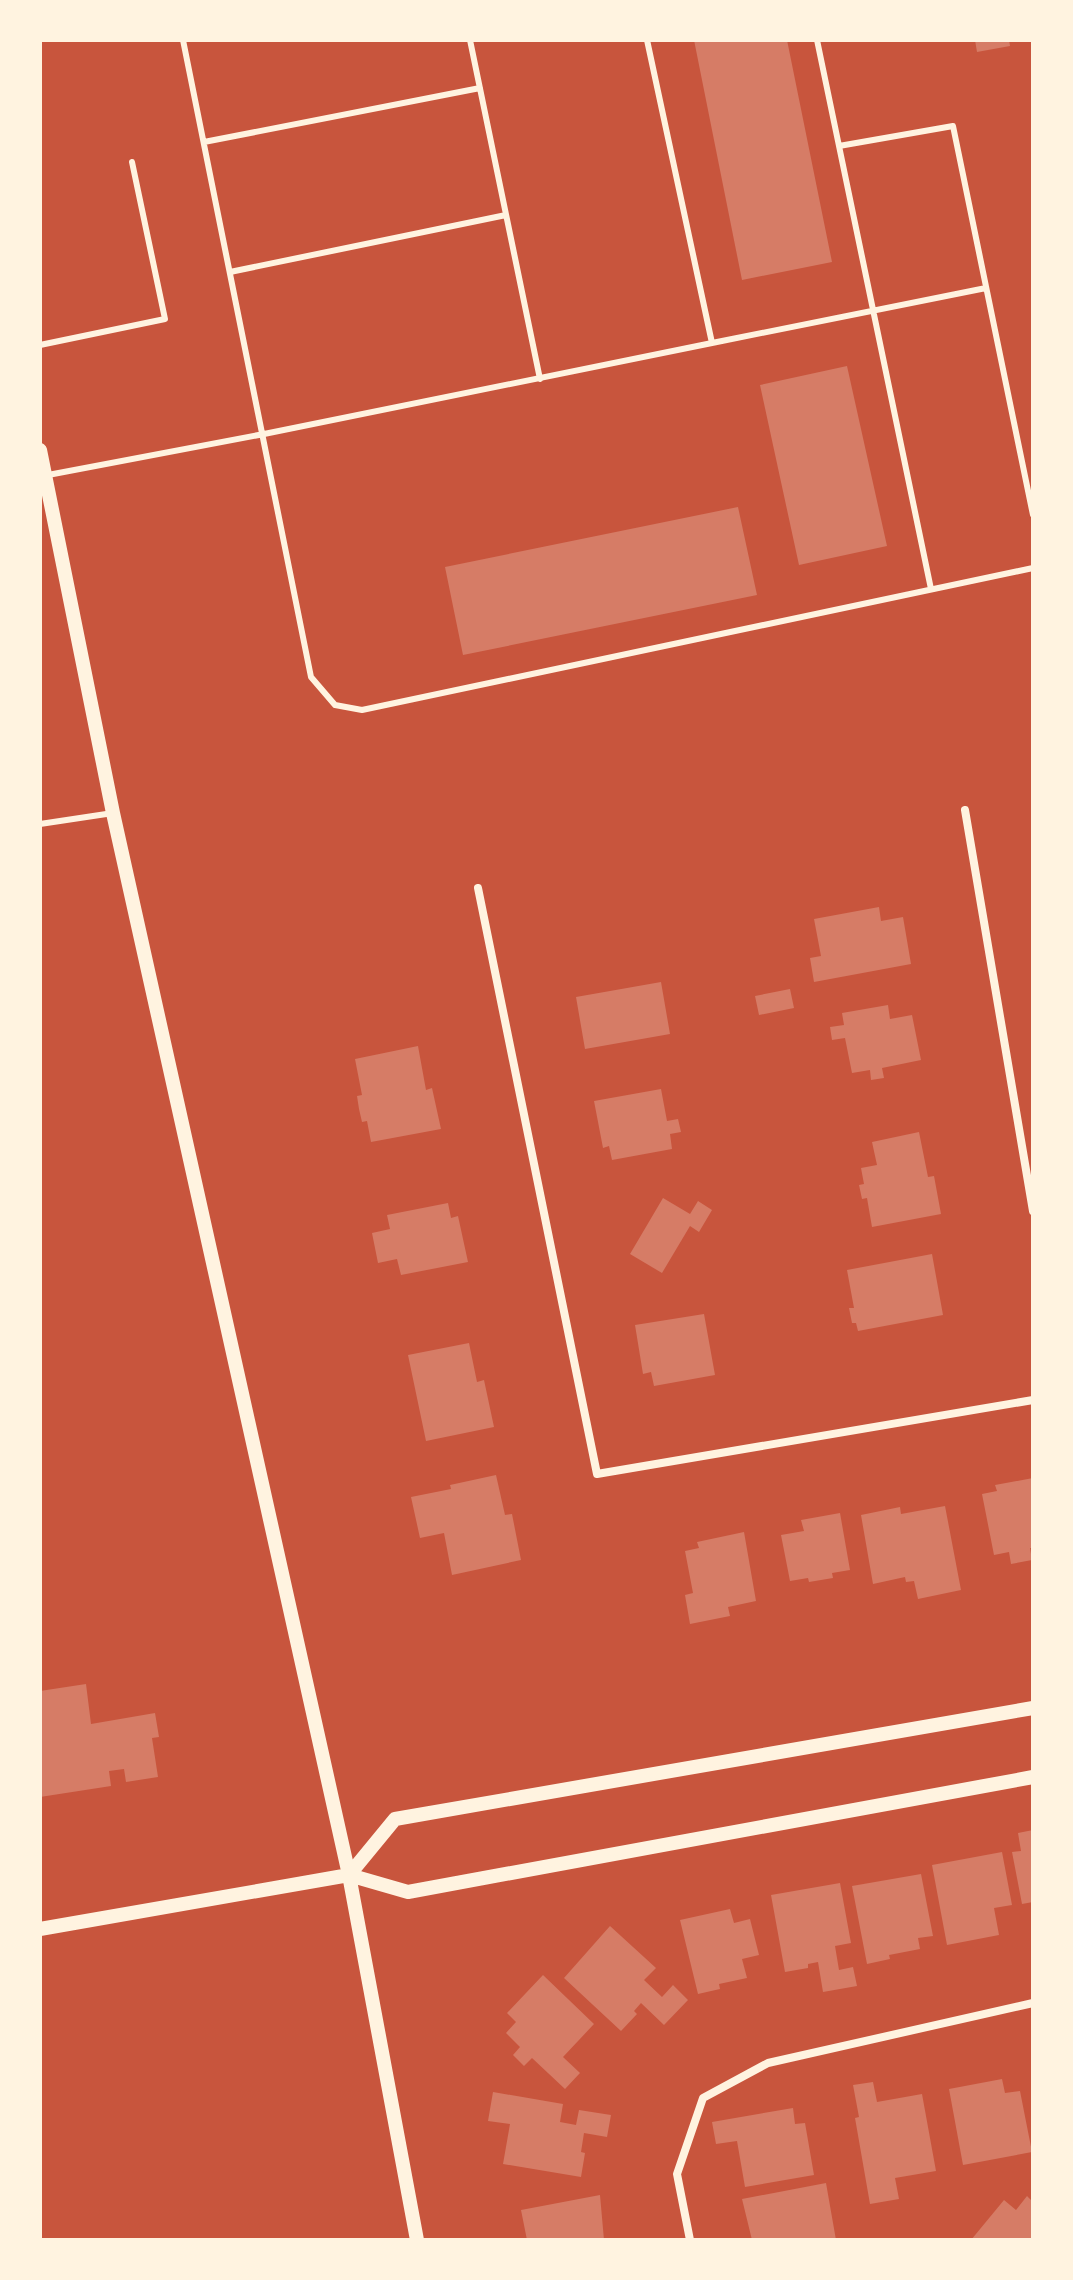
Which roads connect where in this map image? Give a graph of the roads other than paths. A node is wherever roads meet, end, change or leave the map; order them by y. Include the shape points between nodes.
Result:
1 (183, 40) edge
2 (470, 40) edge
3 (647, 40) edge
4 (817, 40) edge
5 (480, 88) junction
6 (204, 142) junction
7 (839, 146) junction
8 (132, 162) dead end
9 (506, 215) junction
10 (230, 272) junction
11 (986, 288) junction
12 (874, 311) junction
13 (712, 343) junction
14 (40, 345) edge
15 (540, 379) junction
16 (264, 434) junction
17 (40, 450) edge
18 (43, 475) edge
19 (1033, 515) edge
20 (1033, 568) edge
21 (931, 589) junction
22 (965, 810) dead end
23 (113, 813) junction
24 (40, 824) edge
25 (478, 888) dead end
26 (1033, 1211) edge
27 (1033, 1400) edge
28 (1033, 1708) edge
29 (1033, 1777) edge
30 (349, 1875) junction
31 (40, 1929) edge
32 (1033, 2003) edge
33 (417, 2240) edge
34 (690, 2240) edge

1 - 6 lane
2 - 5 lane
3 - 13 lane
4 - 7 lane
5 - 6 lane
5 - 9 lane
6 - 10 lane
7 - 11 lane via 953,126
7 - 12 lane
8 - 14 lane via 165,319
9 - 10 lane
9 - 15 lane
10 - 16 lane
11 - 12 lane
11 - 19 lane
12 - 13 lane
12 - 21 lane
13 - 15 lane
15 - 16 lane
16 - 18 lane
16 - 21 lane via 311,677 335,705 362,710
17 - 18 street
18 - 23 street
20 - 21 lane
22 - 26 street
23 - 24 lane
23 - 30 street
25 - 27 street via 597,1474
28 - 30 street via 395,1819
29 - 30 street via 408,1892
30 - 31 street
30 - 33 street
32 - 34 street via 768,2063 703,2098 677,2174

